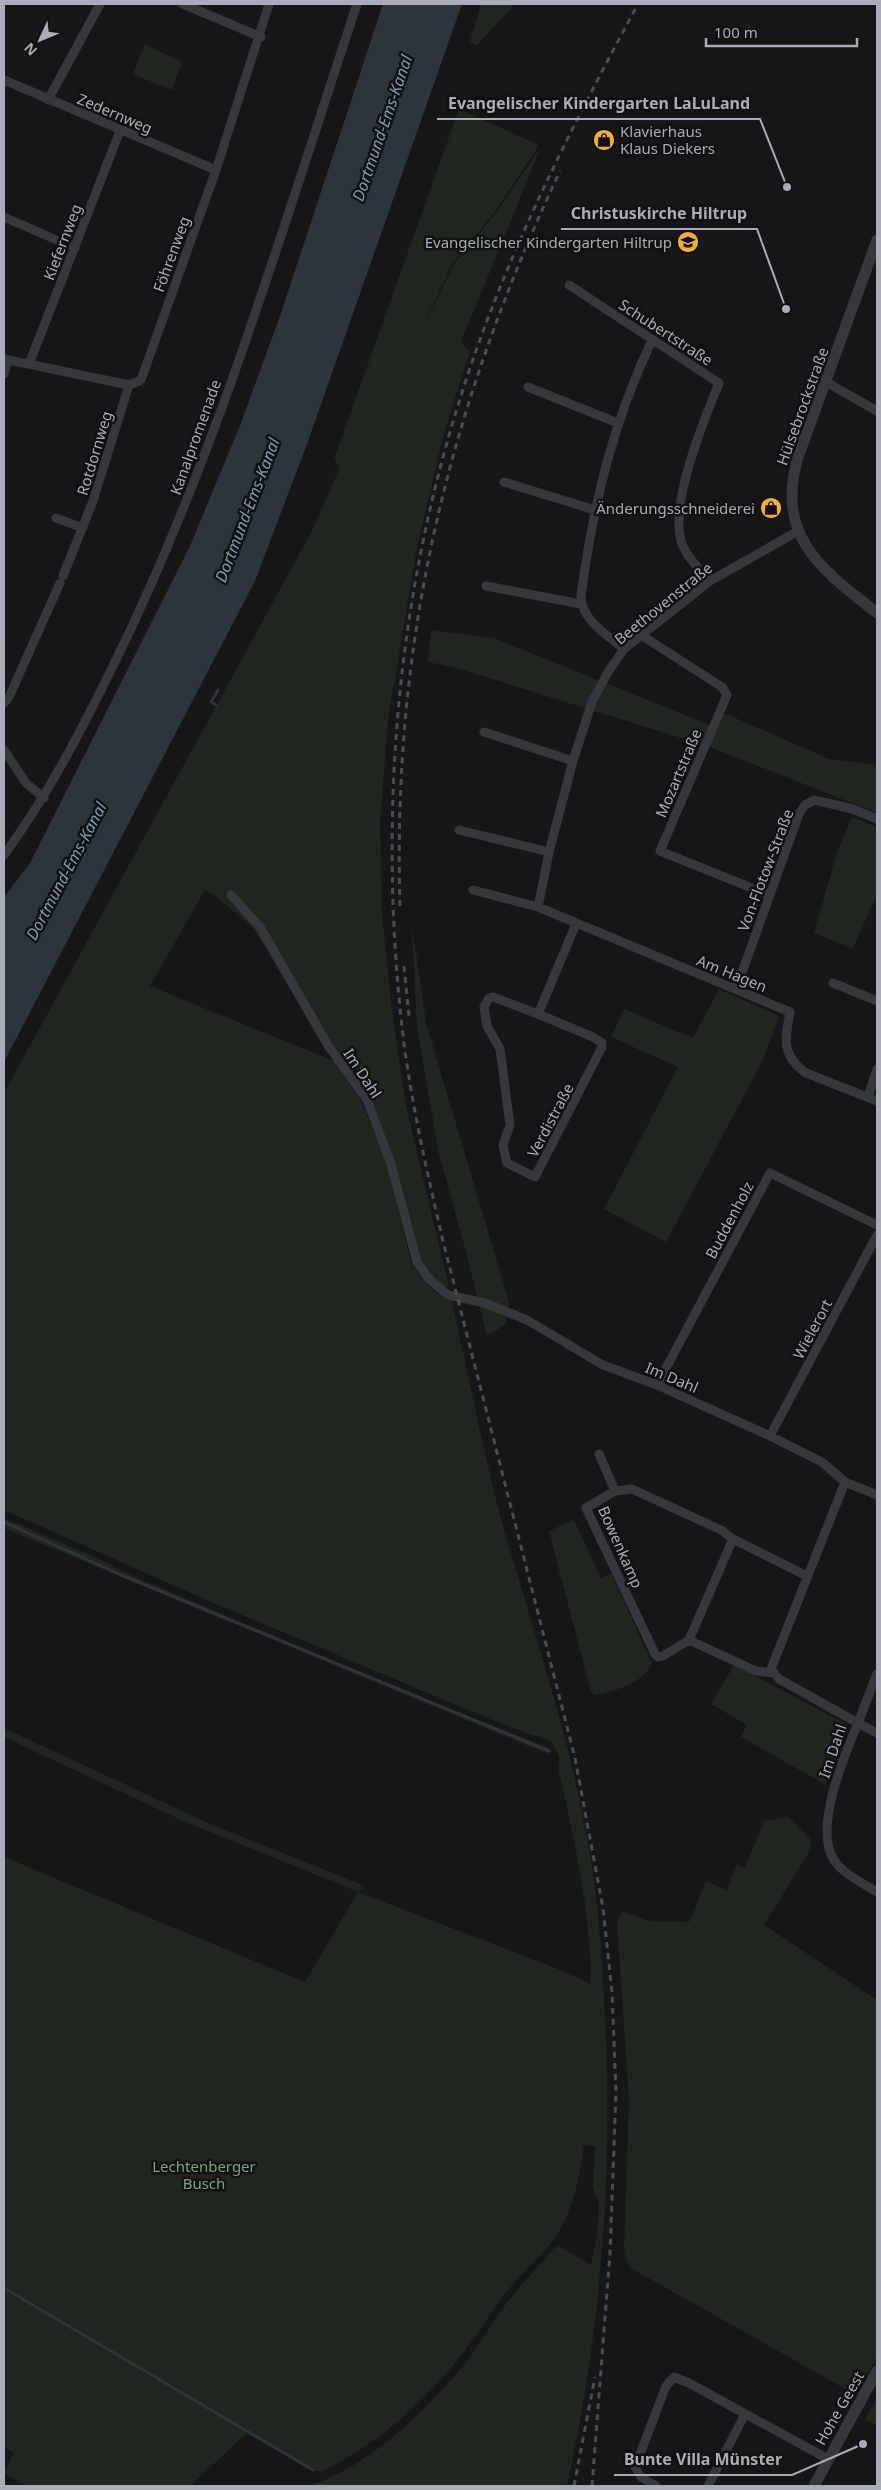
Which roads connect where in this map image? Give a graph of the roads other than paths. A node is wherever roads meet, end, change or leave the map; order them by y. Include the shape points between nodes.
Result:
1 (100, 4) edge
2 (183, 4) edge
3 (269, 4) edge
4 (357, 4) edge
5 (260, 37) junction
6 (4, 80) edge
7 (48, 100) junction
8 (120, 131) junction
9 (216, 170) junction
10 (4, 216) edge
11 (877, 240) edge
12 (75, 248) junction
13 (569, 285) dead end
14 (652, 340) junction
15 (6, 359) edge
16 (29, 364) junction
17 (4, 374) edge
18 (826, 382) junction
19 (129, 385) junction
20 (528, 387) dead end
21 (877, 412) edge
22 (618, 423) junction
23 (504, 482) dead end
24 (595, 510) junction
25 (56, 518) dead end
26 (84, 528) junction
27 (798, 531) junction
28 (710, 580) junction
29 (486, 586) dead end
30 (581, 604) junction
31 (877, 613) edge
32 (641, 635) junction
33 (624, 649) junction
34 (4, 703) edge
35 (484, 732) dead end
36 (4, 750) edge
37 (573, 761) junction
38 (44, 798) junction
39 (877, 819) edge
40 (459, 830) dead end
41 (549, 852) junction
42 (4, 855) edge
43 (473, 890) dead end
44 (231, 895) dead end
45 (769, 895) junction
46 (538, 907) junction
47 (576, 924) junction
48 (833, 983) dead end
49 (736, 989) junction
50 (877, 1002) edge
51 (538, 1014) junction
52 (877, 1069) edge
53 (873, 1099) edge
54 (877, 1225) edge
55 (877, 1236) edge
56 (657, 1384) junction
57 (770, 1436) junction
58 (599, 1454) dead end
59 (845, 1482) junction
60 (615, 1491) junction
61 (877, 1495) edge
62 (733, 1539) junction
63 (807, 1576) junction
64 (689, 1640) junction
65 (773, 1673) junction
66 (877, 1674) edge
67 (858, 1723) junction
68 (877, 1734) edge
69 (877, 1892) edge
70 (877, 2371) edge
71 (745, 2414) junction
72 (828, 2459) junction
73 (656, 2486) edge
74 (708, 2486) edge
75 (814, 2486) edge

1 - 7 street
2 - 5 street
3 - 5 street, Föhrenweg
4 - 38 street, Kanalpromenade via 226,393 173,536 137,617
5 - 9 street, Föhrenweg
6 - 7 street, Zedernweg
7 - 8 street, Zedernweg
8 - 9 street, Zedernweg
8 - 12 street, Kiefernweg
9 - 19 street, Föhrenweg via 140,380
10 - 12 street
11 - 18 street, Hülsebrockstraße
12 - 16 street, Kiefernweg
13 - 14 street, Schubertstraße
14 - 22 street
14 - 28 street, Schubertstraße via 719,383 694,452 678,521 681,542
15 - 16 street
15 - 17 street
16 - 19 street
18 - 21 street
18 - 27 street, Hülsebrockstraße via 792,481 792,508
19 - 26 street, Rotdornweg
20 - 22 street
22 - 24 street
23 - 24 street
24 - 30 street
25 - 26 street
26 - 34 street, Rotdornweg via 10,697
27 - 28 street, Beethovenstraße
27 - 31 street, Hülsebrockstraße via 832,578
28 - 32 street, Beethovenstraße
29 - 30 street
30 - 33 street via 595,625
32 - 33 street, Beethovenstraße
32 - 45 street, Mozartstraße via 722,687 727,695 660,851
33 - 37 street, Beethovenstraße via 592,702
35 - 37 street
36 - 38 street via 26,783
37 - 41 street, Beethovenstraße
38 - 42 street, Kanalpromenade
39 - 45 street, Von-Flotow-Straße via 825,801 814,800 805,805
40 - 41 street
41 - 46 street, Beethovenstraße
43 - 46 street
44 - 56 street, Im Dahl via 260,927 329,1047 367,1100 391,1164 417,1262 428,1278 448,1295 485,1303 527,1320 603,1365
45 - 49 street, Von-Flotow-Straße
46 - 47 street, Am Hagen
47 - 49 street, Am Hagen
47 - 51 street
48 - 50 street
49 - 53 street, Am Hagen via 790,1012 786,1044 797,1067
51 - 51 street, Verdistraße via 493,997 484,1007 487,1026 500,1049 510,1125 503,1144 507,1162 535,1177 602,1047 602,1043 593,1037
52 - 53 street, Am Hagen
54 - 56 street, Buddenholz via 770,1173
55 - 57 street, Wielerort
56 - 57 street, Im Dahl
57 - 59 street, Im Dahl via 822,1462
58 - 60 street
59 - 61 street, Im Dahl
59 - 63 street
60 - 62 street, Bowenkamp via 632,1489 721,1530
60 - 64 street, Bowenkamp via 586,1508 656,1654 662,1656
62 - 63 street, Bowenkamp
62 - 64 street
63 - 65 street via 772,1664
64 - 65 street via 756,1671
65 - 67 street, Im Dahl
66 - 67 street
67 - 68 street
67 - 69 street, Im Dahl via 839,1769 830,1803 830,1852 845,1872
70 - 72 street, Hohe Geest
71 - 72 street
71 - 73 street via 679,2378 669,2380 636,2467 641,2477
71 - 74 street
72 - 75 street, Hohe Geest

